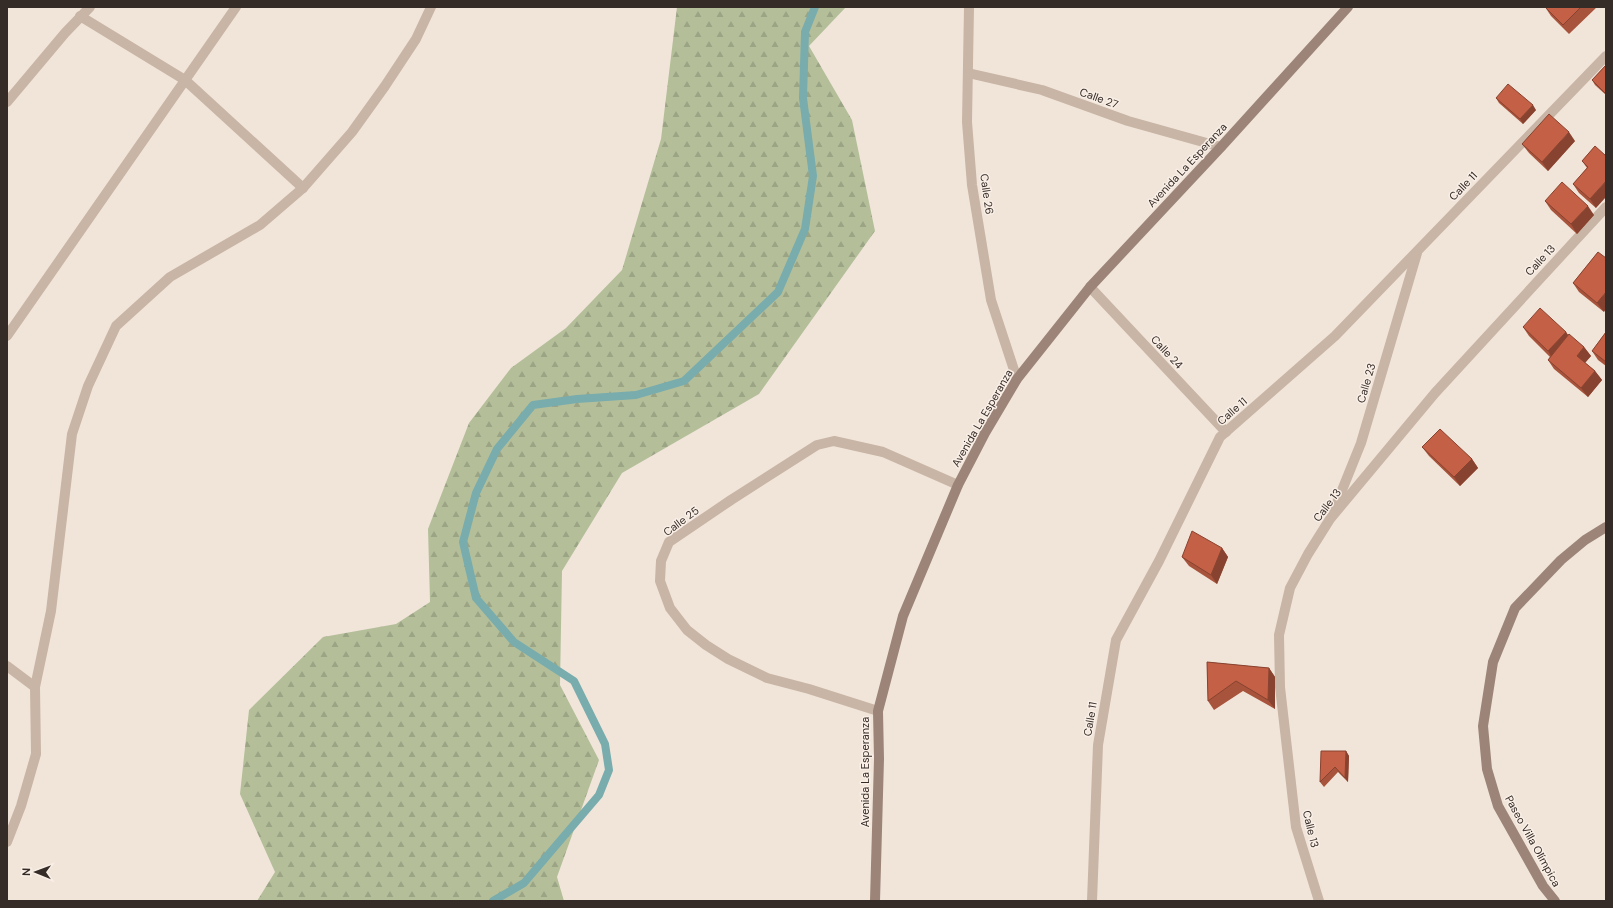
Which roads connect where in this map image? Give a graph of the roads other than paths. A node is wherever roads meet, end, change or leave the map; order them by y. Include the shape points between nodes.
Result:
1 (90, 7) edge
2 (236, 7) edge
3 (431, 7) edge
4 (969, 7) edge
5 (1348, 7) edge
6 (82, 12) edge
7 (1606, 56) edge
8 (968, 73) junction
9 (185, 80) junction
10 (7, 102) edge
11 (1221, 148) junction
12 (304, 188) junction
13 (1606, 207) edge
14 (1418, 250) junction
15 (1090, 287) junction
16 (7, 336) edge
17 (1016, 379) junction
18 (1226, 432) junction
19 (958, 485) junction
20 (1330, 519) junction
21 (1606, 527) edge
22 (7, 666) edge
23 (34, 688) junction
24 (878, 711) junction
25 (7, 842) edge
26 (875, 901) edge
27 (1092, 901) edge
28 (1319, 901) edge
29 (1555, 901) edge

1 - 6 street
2 - 9 street
3 - 12 street via 416,39 385,86 352,132
4 - 8 street, Calle 26
5 - 11 street, Avenida La Esperanza
6 - 9 street
6 - 10 street
7 - 14 street, Calle 11
8 - 11 street, Calle 27 via 1042,90 1128,121
8 - 17 street, Calle 26 via 967,122 975,200 991,300
9 - 12 street
9 - 16 street
11 - 15 street, Avenida La Esperanza
12 - 23 street via 260,225 170,277 116,326 88,386 72,434 51,610
13 - 20 street, Calle 13 via 1435,393
14 - 18 street, Calle 11 via 1335,336
14 - 20 street, Calle 23 via 1361,443
15 - 17 street, Avenida La Esperanza
15 - 18 street, Calle 24
17 - 19 street, Avenida La Esperanza
18 - 27 street, Calle 11 via 1220,437 1159,561 1116,640 1098,746
19 - 24 street, Avenida La Esperanza via 903,616
19 - 24 street, Calle 25 via 882,452 834,441 817,445 669,542 661,561 660,581 670,608 687,630 706,645 767,678
20 - 28 street, Calle 13 via 1290,588 1279,635 1280,687 1296,827
21 - 29 street, Paseo Villa Olímpica via 1561,560 1514,608 1493,662 1483,726 1487,769 1498,806 1543,886
22 - 23 street
23 - 25 street via 36,754 22,806
24 - 26 street, Avenida La Esperanza

